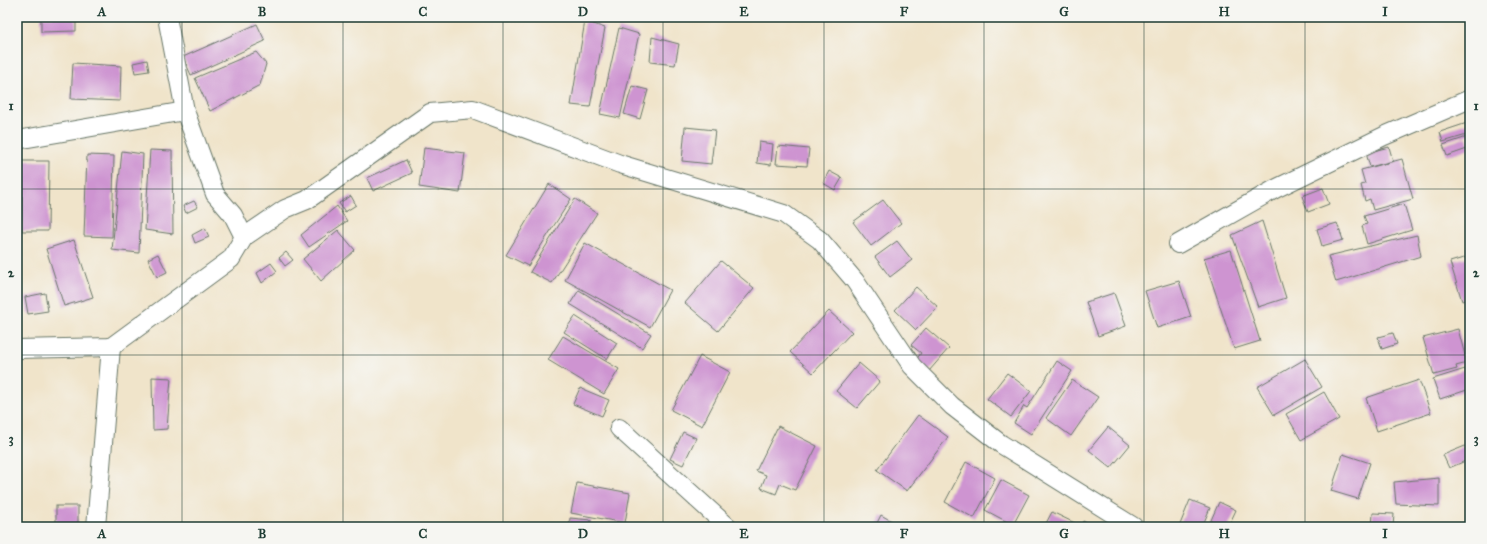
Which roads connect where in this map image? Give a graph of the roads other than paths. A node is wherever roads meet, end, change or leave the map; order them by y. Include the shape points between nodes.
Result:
1 (168, 17) edge
2 (1470, 99) edge
3 (185, 111) junction
4 (17, 140) edge
5 (244, 236) junction
6 (1178, 244) dead end
7 (111, 347) junction
8 (17, 349) edge
9 (618, 428) dead end
10 (96, 527) edge
11 (728, 527) edge
12 (1134, 527) edge

1 - 3 street
2 - 6 street via 1384,136 1275,189
3 - 4 street
3 - 5 street via 215,194 233,215
5 - 7 street via 231,259
5 - 12 street via 285,209 307,200 430,113 473,109 620,164 784,214 820,240 855,282 912,366 952,406 1001,444
7 - 8 street
7 - 10 street
9 - 11 street

